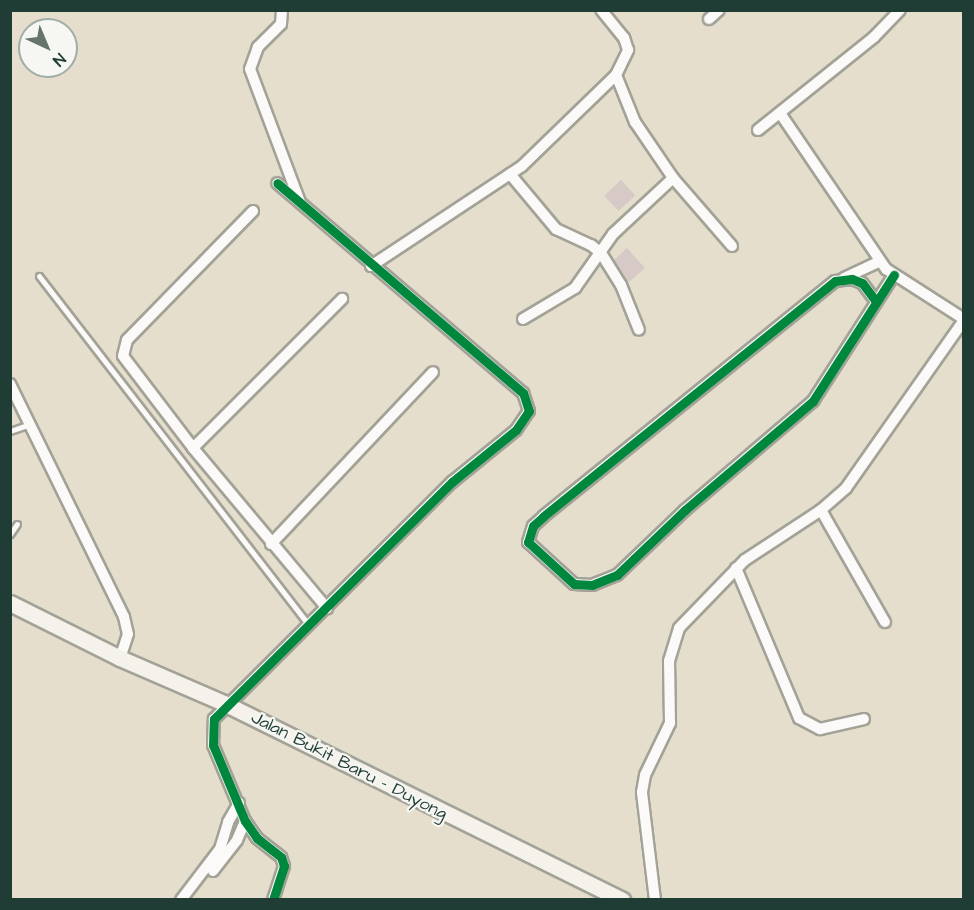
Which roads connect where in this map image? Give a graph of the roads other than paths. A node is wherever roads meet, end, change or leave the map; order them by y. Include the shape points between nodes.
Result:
1 (282, 10) edge
2 (601, 10) edge
3 (719, 10) edge
4 (900, 10) edge
5 (709, 19) dead end
6 (616, 75) junction
7 (780, 113) junction
8 (758, 130) dead end
9 (510, 174) junction
10 (673, 178) junction
11 (277, 183) dead end
12 (301, 206) junction
13 (253, 211) dead end
14 (732, 246) dead end
15 (601, 254) junction
16 (880, 261) junction
17 (371, 266) junction
18 (894, 275) junction
19 (39, 276) dead end
20 (836, 282) junction
21 (342, 299) dead end
22 (875, 300) junction
23 (523, 319) dead end
24 (963, 319) edge
25 (639, 330) dead end
26 (433, 372) dead end
27 (10, 384) edge
28 (30, 424) junction
29 (10, 431) edge
30 (193, 448) junction
31 (821, 510) junction
32 (17, 524) dead end
33 (10, 534) edge
34 (271, 544) junction
35 (736, 568) junction
36 (10, 603) edge
37 (327, 608) junction
38 (885, 622) dead end
39 (309, 625) junction
40 (120, 658) junction
41 (226, 704) junction
42 (864, 719) dead end
43 (239, 803) junction
44 (245, 821) junction
45 (181, 900) edge
46 (190, 900) edge
47 (273, 900) edge
48 (622, 900) edge
49 (655, 900) edge

1 - 12 street via 280,24 258,47 250,69
2 - 6 street via 626,44 624,63
3 - 5 street
4 - 7 street
6 - 9 street
6 - 10 street via 635,122
7 - 8 street
7 - 16 street
9 - 15 street via 556,229 591,245
9 - 17 street
10 - 14 street
10 - 15 street via 613,234
11 - 12 street
12 - 17 street
13 - 30 street via 123,348 129,366
15 - 23 street via 575,288
15 - 25 street via 621,285
16 - 18 street
16 - 20 street
17 - 37 street via 523,393 529,411 516,430 452,482
18 - 22 street
18 - 24 street
19 - 39 lane
20 - 22 street via 852,279 862,283
20 - 22 street via 543,517 529,533 528,542 574,584 592,585 617,575 685,510 813,401 871,313
21 - 30 street
24 - 31 street via 858,475
26 - 34 street
27 - 28 street
28 - 29 lane
28 - 40 street via 124,616 128,634
30 - 34 street
31 - 35 street
31 - 38 street
32 - 33 lane
34 - 37 street
35 - 42 street via 799,718 820,729
35 - 49 street via 680,628 672,643 670,723 645,775 642,792
36 - 40 main road, Jalan Bukit Baru - Duyong
37 - 39 street
39 - 41 street
40 - 41 main road, Jalan Bukit Baru - Duyong
41 - 43 street via 214,719 211,732 221,768
41 - 48 main road, Jalan Bukit Baru - Duyong
43 - 44 street
43 - 45 street via 220,849
44 - 46 street via 237,840
44 - 47 street via 257,838 280,857 282,876

